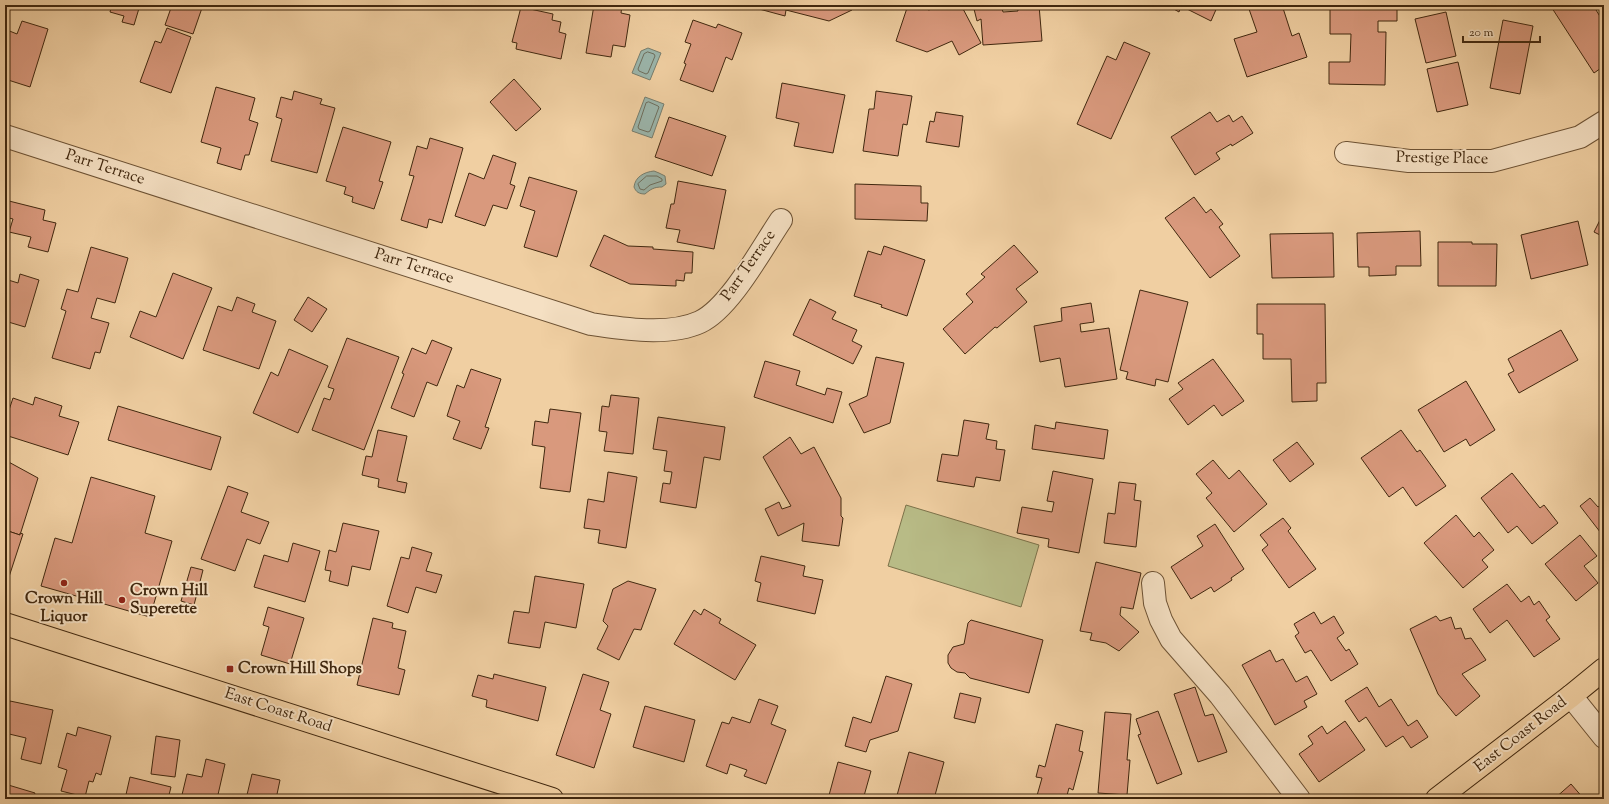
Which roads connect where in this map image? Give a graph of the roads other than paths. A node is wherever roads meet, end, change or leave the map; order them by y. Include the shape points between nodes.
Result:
1 (1604, 122) edge
2 (5, 136) edge
3 (1346, 153) dead end
4 (782, 220) dead end
5 (1153, 582) dead end
6 (5, 624) edge
7 (1604, 669) edge
8 (1571, 696) junction
9 (1604, 737) edge
10 (552, 799) edge
11 (1299, 799) edge
12 (1437, 799) edge

1 - 3 street, Prestige Place via 1580,136 1492,161 1409,161
2 - 4 street, Parr Terrace via 591,324 619,329 678,329 700,322 721,307 735,290
5 - 11 street via 1155,603 1172,639 1220,695
6 - 10 main road, East Coast Road
7 - 8 main road, East Coast Road
8 - 9 street
8 - 12 main road, East Coast Road

